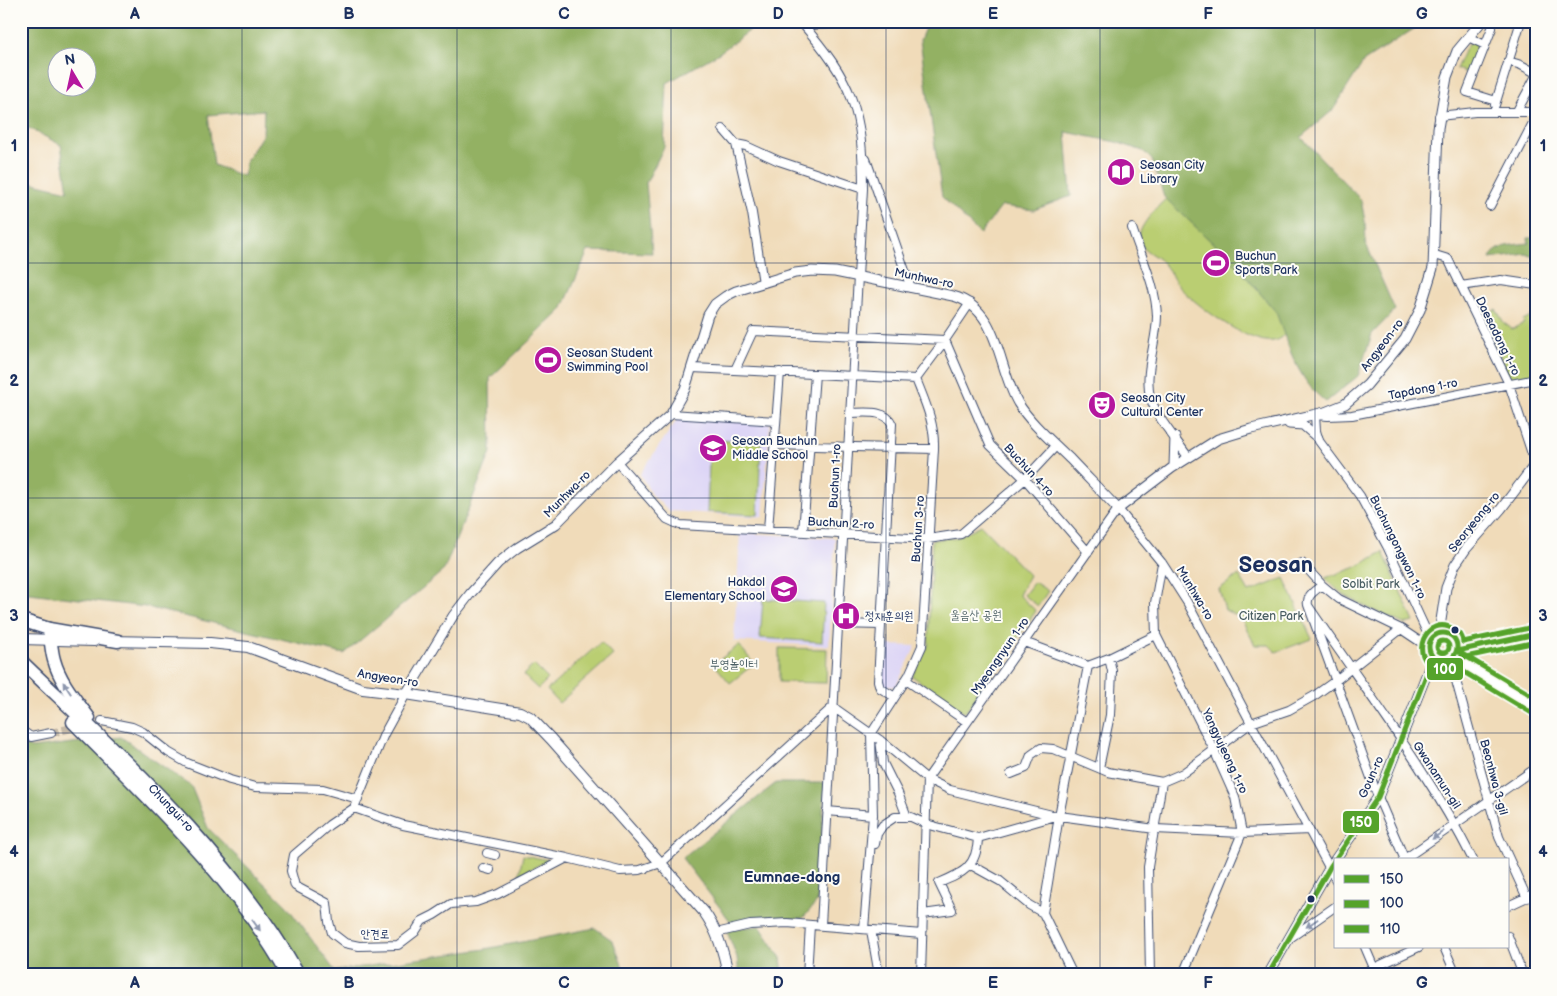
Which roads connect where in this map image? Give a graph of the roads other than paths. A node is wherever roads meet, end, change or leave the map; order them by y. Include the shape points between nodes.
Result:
1 (1482, 21) edge
2 (1521, 21) edge
3 (802, 23) edge
4 (866, 23) dead end
5 (1492, 28) dead end
6 (1468, 37) junction
7 (1486, 45) junction
8 (1508, 61) junction
9 (1536, 74) edge
10 (1496, 101) junction
11 (1517, 111) junction
12 (1495, 112) junction
13 (1536, 112) edge
14 (1440, 116) junction
15 (1536, 117) edge
16 (723, 129) dead end
17 (736, 144) junction
18 (863, 153) junction
19 (863, 189) junction
20 (1490, 206) dead end
21 (1132, 228) dead end
22 (1435, 255) junction
23 (858, 276) junction
24 (763, 283) junction
25 (1536, 285) edge
26 (1461, 286) junction
27 (911, 288) junction
28 (970, 303) junction
29 (855, 336) junction
30 (945, 340) junction
31 (692, 368) junction
32 (735, 370) junction
33 (780, 372) junction
34 (815, 374) junction
35 (852, 376) junction
36 (916, 378) junction
37 (1536, 379) edge
38 (1508, 384) junction
39 (850, 413) junction
40 (671, 414) junction
41 (1315, 415) junction
42 (776, 421) junction
43 (1282, 422) junction
44 (1175, 437) junction
45 (1318, 438) junction
46 (775, 445) junction
47 (810, 446) junction
48 (848, 446) junction
49 (1056, 446) junction
50 (891, 448) junction
51 (934, 448) junction
52 (1188, 457) junction
53 (617, 462) junction
54 (1535, 465) edge
55 (1174, 466) junction
56 (1025, 479) junction
57 (1118, 509) junction
58 (768, 530) junction
59 (803, 532) junction
60 (843, 534) junction
61 (886, 537) junction
62 (928, 539) junction
63 (1088, 552) junction
64 (1162, 563) junction
65 (1302, 563) dead end
66 (1322, 586) junction
67 (1309, 607) junction
68 (21, 620) edge
69 (838, 624) junction
70 (881, 625) junction
71 (1401, 629) junction
72 (1438, 633) junction
73 (50, 634) junction
74 (1536, 634) edge
75 (1156, 635) junction
76 (21, 639) edge
77 (118, 641) joint
78 (1024, 642) junction
79 (1429, 643) junction
80 (1453, 656) junction
81 (1109, 658) junction
82 (1433, 658) junction
83 (21, 661) edge
84 (1088, 666) junction
85 (1350, 669) junction
86 (21, 671) edge
87 (906, 680) junction
88 (1336, 681) junction
89 (406, 694) junction
90 (895, 697) junction
91 (833, 707) junction
92 (1536, 707) edge
93 (102, 721) tunnel mouth
94 (968, 722) junction
95 (1251, 723) junction
96 (21, 730) edge
97 (51, 732) tunnel mouth
98 (871, 734) junction
99 (1400, 738) junction
100 (880, 740) junction
101 (105, 742) junction
102 (1214, 750) junction
103 (1070, 756) junction
104 (1099, 768) junction
105 (1536, 768) edge
106 (1012, 774) dead end
107 (927, 779) junction
108 (1162, 782) junction
109 (1378, 797) junction
110 (358, 799) junction
111 (1489, 800) junction
112 (354, 808) junction
113 (828, 811) junction
114 (872, 815) junction
115 (1058, 816) junction
116 (907, 817) junction
117 (926, 824) junction
118 (1455, 824) junction
119 (1155, 829) junction
120 (1310, 830) junction
121 (1242, 833) junction
122 (978, 838) junction
123 (567, 858) junction
124 (1336, 858) edge
125 (1404, 858) edge
126 (1405, 858) edge
127 (1472, 858) edge
128 (1509, 858) edge
129 (1510, 860) edge
130 (1334, 861) edge
131 (661, 863) junction
132 (870, 863) junction
133 (971, 865) junction
134 (1330, 867) junction
135 (1334, 876) edge
136 (1536, 893) edge
137 (1527, 898) junction
138 (1510, 905) edge
139 (1334, 907) edge
140 (1043, 913) junction
141 (923, 914) junction
142 (810, 925) junction
143 (821, 926) junction
144 (868, 929) junction
145 (716, 933) junction
146 (922, 934) junction
147 (1288, 940) junction
148 (1510, 941) edge
149 (1365, 948) edge
150 (1417, 948) edge
151 (1444, 948) edge
152 (1376, 971) edge
153 (288, 975) edge
154 (300, 975) edge
155 (728, 975) edge
156 (807, 975) edge
157 (879, 975) edge
158 (921, 975) edge
159 (1073, 975) edge
160 (1150, 975) edge
161 (1184, 975) edge
162 (1268, 975) edge
163 (1359, 975) edge
164 (1456, 975) edge
165 (1523, 975) edge

1 - 6 street, Angyeon-ro
2 - 8 street
3 - 4 street
3 - 18 street via 845,81 856,108
5 - 7 street
6 - 7 street
6 - 14 street, Angyeon-ro via 1450,67
7 - 10 street via 1467,92
8 - 9 street
8 - 10 street
9 - 11 street
10 - 12 street
11 - 12 street
11 - 13 street
12 - 14 street
14 - 22 street, Angyeon-ro
15 - 20 street
16 - 17 street
17 - 19 street
17 - 24 street via 752,213
18 - 19 street, Buchun 1-ro
18 - 27 street
19 - 23 street, Buchun 1-ro
21 - 44 street via 1156,309 1149,391 1154,406
22 - 26 street, Daesadong 1-ro via 1448,259
22 - 41 street, Angyeon-ro via 1427,291 1408,334 1357,395 1341,406
23 - 24 street, Munhwa-ro via 812,270
23 - 27 street, Munhwa-ro
23 - 29 street, Buchun 1-ro
24 - 31 street, Munhwa-ro via 732,292 712,306
25 - 26 street via 1500,280
26 - 38 street, Daesadong 1-ro
27 - 28 street, Munhwa-ro via 953,296
28 - 30 street
28 - 49 street, Munhwa-ro via 990,328 1011,389 1020,405
29 - 30 street
29 - 32 street via 752,331
29 - 35 street, Buchun 1-ro
30 - 36 street
30 - 56 street, Buchun 4-ro via 990,445
31 - 32 street
31 - 40 street, Munhwa-ro via 682,397
32 - 33 street
33 - 34 street
33 - 42 street
34 - 35 street
34 - 47 street
35 - 36 street
35 - 39 street, Buchun 1-ro
36 - 51 street, Buchun 3-ro via 932,422
37 - 38 street, Tapdong 1-ro
38 - 41 street, Tapdong 1-ro via 1352,414
38 - 54 street, Daesadong 1-ro
39 - 48 street, Buchun 1-ro
39 - 50 street via 881,414 889,418 892,424
40 - 42 street
40 - 53 street, Munhwa-ro
41 - 43 street, Angyeon-ro
41 - 45 street, Buchungongwon 1-ro
42 - 46 street
43 - 45 street via 1303,425
43 - 52 street, Angyeon-ro via 1218,439
44 - 52 street
44 - 55 street
45 - 79 street, Buchungongwon 1-ro via 1373,518
46 - 47 street
46 - 58 street
47 - 48 street
47 - 59 street
48 - 50 street
48 - 60 street, Buchun 1-ro
49 - 56 street, Buchun 2-ro
49 - 57 street, Munhwa-ro
50 - 51 street
50 - 61 street
51 - 62 street, Buchun 3-ro
52 - 55 street, Angyeon-ro
53 - 58 street, Buchun 2-ro via 665,518 673,523 691,527
53 - 89 street, Munhwa-ro via 556,524 510,552 486,576 453,616
54 - 72 street, Seoryeong-ro via 1455,565 1446,588
55 - 57 street, Angyeon-ro
56 - 62 street, Buchun 2-ro via 960,534
56 - 63 street, Buchun 4-ro
57 - 63 street, Myeongnyun 1-ro
57 - 64 street, Munhwa-ro
58 - 59 street, Buchun 2-ro
59 - 60 street, Buchun 2-ro
60 - 61 street, Buchun 2-ro
60 - 69 street, Buchun 1-ro
61 - 62 street, Buchun 2-ro
61 - 70 street
62 - 87 street, Buchun 3-ro via 922,646
63 - 78 street, Myeongnyun 1-ro
64 - 75 street, Yangyujeong 1-ro via 1155,602
64 - 95 street, Munhwa-ro via 1187,602
65 - 66 street
66 - 67 street via 1308,598
66 - 71 street via 1344,602
67 - 85 street, Gwanamun-gil
67 - 88 street
68 - 73 highway
69 - 70 street
69 - 91 street, Buchun 1-ro
70 - 90 street via 878,684
71 - 79 street
71 - 85 street
72 - 79 street
72 - 80 street via 1453,637 1456,643
73 - 76 main road
73 - 77 highway
101 -> 73 highway via 63,682 54,662
74 - 80 street
75 - 81 street
75 - 102 street, Yangyujeong 1-ro
77 - 89 main road, Angyeon-ro via 236,645 261,651 363,690
78 - 84 street
78 - 94 street, Myeongnyun 1-ro
79 - 82 street
80 - 82 street via 1441,661
80 - 92 street
80 - 111 street, Beonhwa 3-gil
81 - 84 street
81 - 104 street via 1112,671 1110,715
82 - 99 street, Goun-ro
83 - 101 highway, Chungui-ro
84 - 103 street
85 - 88 street
85 - 99 street, Gwanamun-gil
86 -> 153 highway, Chungui-ro via 196,847 236,897
87 - 90 street, Buchun 3-ro
87 - 94 street
88 - 95 street via 1302,704
88 - 109 street
89 - 110 street via 384,734
89 - 131 main road, Angyeon-ro via 504,708 530,717
90 - 98 street, Buchun 3-ro
91 - 98 street
91 - 113 street, Buchun 1-ro
91 - 131 street
93 - 110 street via 143,732 186,763 230,780 255,787 322,789
94 - 107 street, Myeongnyun 1-ro
95 - 102 street
95 - 120 street, Munhwa-ro
96 - 97 street via 31,737
98 - 100 street
98 - 114 street
99 - 109 street, Goun-ro
99 - 118 street, Gwanamun-gil
100 - 107 street
100 - 116 street via 883,763
101 - 154 highway, Chungui-ro via 210,849 260,914
102 - 108 street via 1182,773
102 - 121 street, Yangyujeong 1-ro via 1235,798
103 - 104 street
103 - 106 street via 1041,748 1031,755 1026,768
103 - 115 street
104 - 108 street
105 - 111 street
107 - 115 street via 950,790
107 - 117 street
108 - 119 street
109 - 124 street, Goun-ro
109 - 125 street
110 - 112 street
111 - 118 street
111 - 128 street, Beonhwa 3-gil
112 - 123 street via 403,825
112 - 123 street, 안견로 via 294,855 291,870 295,886 327,903 332,933 345,943 398,945 415,932 422,920 451,904 476,902 498,894
113 - 114 street
113 - 143 street, Buchun 1-ro
114 - 132 street
115 - 119 street
115 - 122 street
115 - 140 street
116 - 117 street
116 - 132 street via 895,817 883,825 877,834
117 - 122 street
117 - 141 street
118 -> 126 street
118 - 127 street, Gwanamun-gil
119 - 121 street
119 - 160 street via 1148,867
120 - 121 street
120 - 134 street, Munhwa-ro
121 - 161 street
122 - 133 street via 978,850
123 - 131 street via 623,872
129 - 137 street, Beonhwa 3-gil
130 - 134 street, Goun-ro
131 - 145 main road, Angyeon-ro via 704,912
132 - 144 street
133 - 140 street via 1000,881 1029,906
133 - 141 street via 966,871 939,883 952,910
134 - 135 street, Munhwa-ro
134 - 147 street, Goun-ro
136 - 137 street
137 - 138 street
139 -> 147 street
140 - 159 street
141 - 146 street
142 - 143 street
142 - 145 street via 750,925
142 - 156 street
143 - 144 street
144 - 146 street
144 - 157 street
145 - 155 main road, Angyeon-ro
146 - 158 street
147 - 162 street, Goun-ro
148 - 165 street
149 - 152 street
150 - 152 street
151 - 164 street
152 - 163 street

